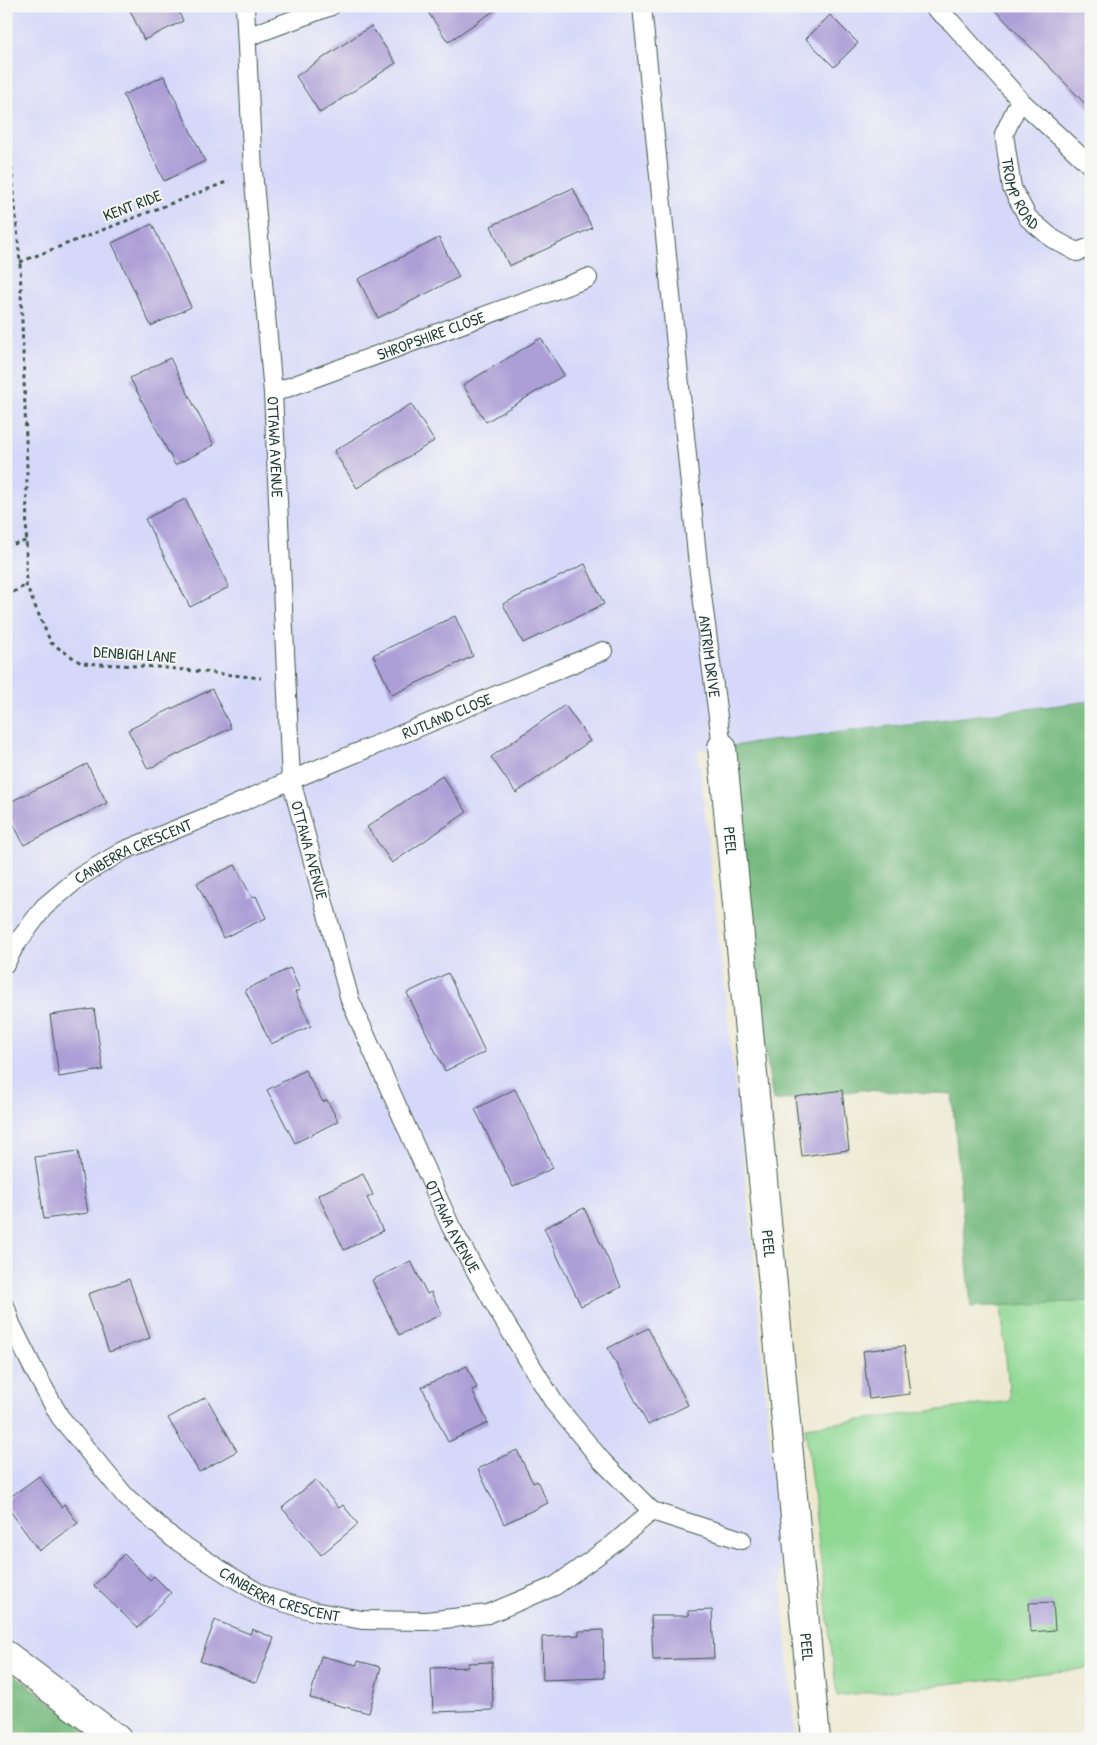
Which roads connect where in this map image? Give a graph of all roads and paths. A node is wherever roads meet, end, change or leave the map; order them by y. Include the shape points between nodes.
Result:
1 (244, 6) edge
2 (332, 6) edge
3 (642, 6) edge
4 (934, 6) edge
5 (247, 37) junction
6 (1020, 100) junction
7 (6, 104) edge
8 (1091, 166) edge
9 (253, 172) junction
10 (1091, 247) edge
11 (20, 262) junction
12 (588, 278) dead end
13 (273, 393) junction
14 (26, 541) junction
15 (6, 546) edge
16 (26, 585) junction
17 (6, 596) edge
18 (603, 651) dead end
19 (286, 680) junction
20 (722, 747) joint
21 (291, 780) junction
22 (6, 963) edge
23 (6, 1308) edge
24 (652, 1511) junction
25 (742, 1540) dead end
26 (6, 1655) edge
27 (117, 1739) edge
28 (816, 1739) edge

1 - 5 lane, OTTAWA AVENUE
2 - 5 lane
3 - 20 lane, ANTRIM DRIVE via 698,565
4 - 6 lane
5 - 9 lane, OTTAWA AVENUE
6 - 8 lane
6 - 10 lane, TROMP ROAD via 1004,134 1012,188 1028,218 1053,239 1077,252
7 - 11 path
9 - 11 path, KENT RIDE
9 - 13 lane, OTTAWA AVENUE
11 - 14 path via 27,468
12 - 13 lane, SHROPSHIRE CLOSE
13 - 19 lane, OTTAWA AVENUE
14 - 15 path
14 - 16 path
16 - 17 path
16 - 19 path, DENBIGH LANE via 51,643 81,664 157,667
18 - 21 lane, RUTLAND CLOSE
19 - 21 lane, OTTAWA AVENUE
20 - 28 street, PEEL
21 - 22 lane, CANBERRA CRESCENT via 123,851 81,876 44,907
21 - 24 lane, OTTAWA AVENUE via 350,1000 451,1227 555,1404 602,1461
23 - 24 lane, CANBERRA CRESCENT via 11,1324 60,1417 126,1496 174,1539 266,1597 362,1620 426,1621 488,1614 554,1586 612,1545
24 - 25 lane, OTTAWA AVENUE
26 - 27 street

